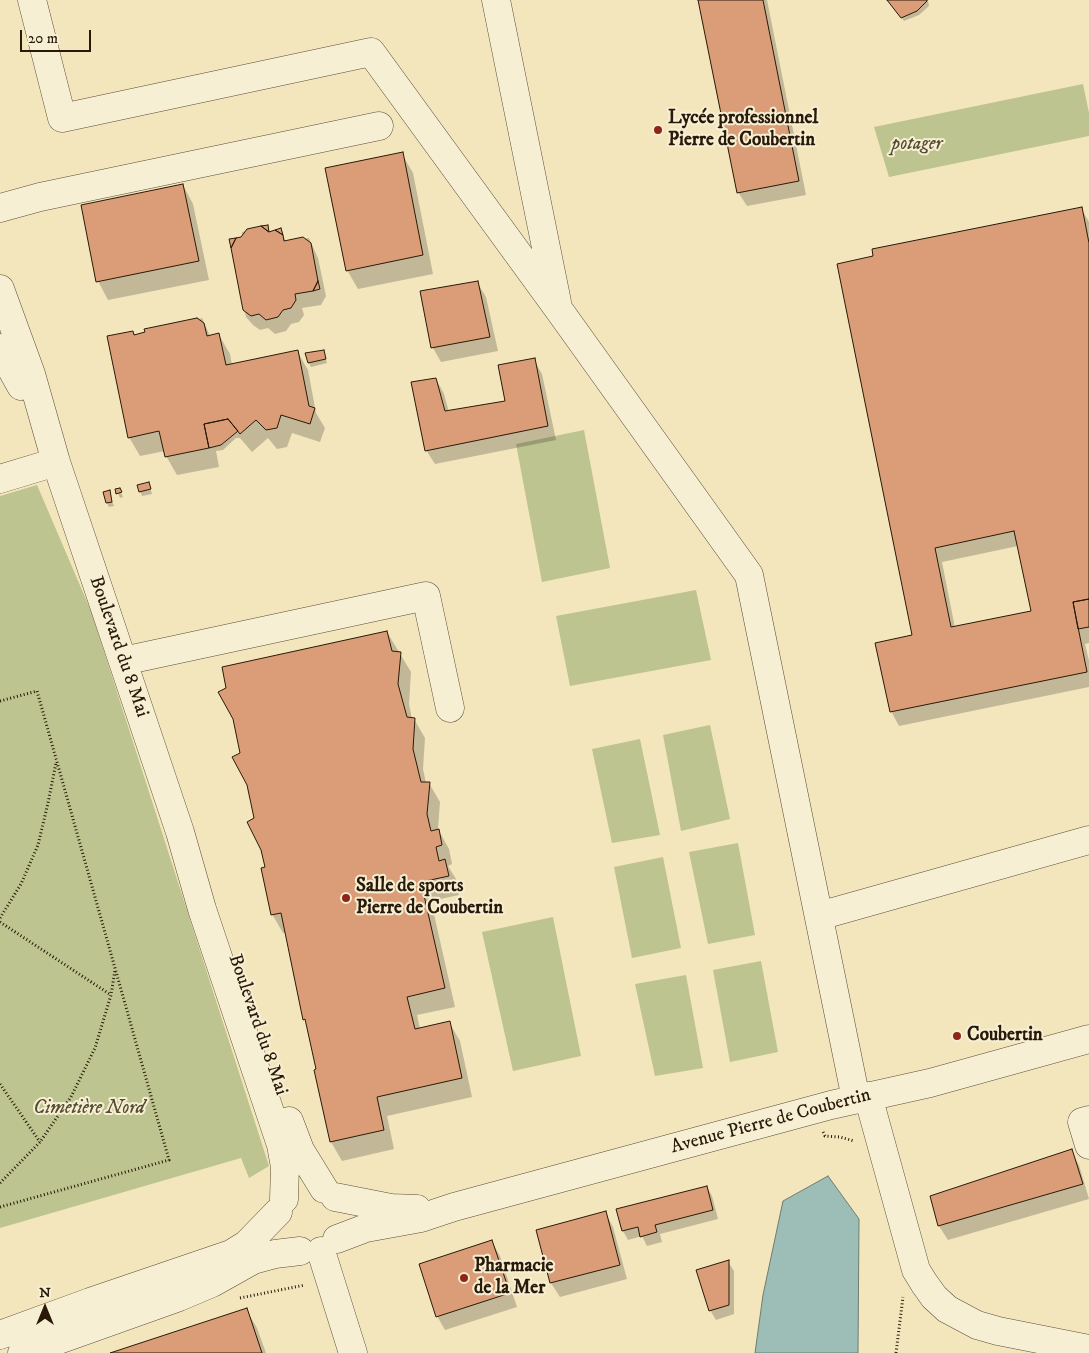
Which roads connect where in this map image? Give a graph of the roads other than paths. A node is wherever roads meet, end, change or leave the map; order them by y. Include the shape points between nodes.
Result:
1 (32, 0) edge
2 (496, 0) edge
3 (379, 126) dead end
4 (0, 208) edge
5 (0, 289) edge
6 (559, 310) junction
7 (0, 348) edge
8 (56, 462) junction
9 (0, 478) edge
10 (123, 661) junction
11 (450, 708) dead end
12 (180, 832) junction
13 (1089, 840) edge
14 (818, 916) junction
15 (1089, 1038) edge
16 (862, 1098) junction
17 (1089, 1120) edge
18 (1089, 1145) edge
19 (329, 1193) junction
20 (281, 1206) junction
21 (454, 1207) junction
22 (319, 1247) junction
23 (0, 1335) edge
24 (1089, 1349) edge
25 (22, 1353) edge
26 (353, 1353) edge

1 - 6 street via 62,118 371,52
2 - 6 street
3 - 4 street
5 - 8 street, Boulevard du 8 Mai via 31,374
6 - 14 street via 749,575
7 - 8 street, Boulevard du 8 Mai via 32,407
8 - 9 street
8 - 10 street, Boulevard du 8 Mai
10 - 11 street via 426,596
10 - 12 street, Boulevard du 8 Mai
12 - 19 street, Boulevard du 8 Mai via 216,904 296,1141
12 - 20 street, Boulevard du 8 Mai via 202,909 281,1145 285,1167
13 - 14 street
14 - 16 street
15 - 16 street, Avenue Pierre de Coubertin
16 - 21 street, Avenue Pierre de Coubertin
16 - 24 street via 916,1270 929,1290 947,1309 977,1325
17 - 18 street via 1082,1122
19 - 20 street via 309,1186 300,1188 291,1193
19 - 21 street, Avenue Pierre de Coubertin via 391,1208
19 - 22 street via 341,1205 343,1226
20 - 22 street via 278,1226 291,1247
20 - 23 street via 247,1244 231,1254
21 - 22 street, Avenue Pierre de Coubertin via 421,1218 366,1228
22 - 25 street, Avenue Pierre de Coubertin via 253,1260 179,1297
22 - 26 street

